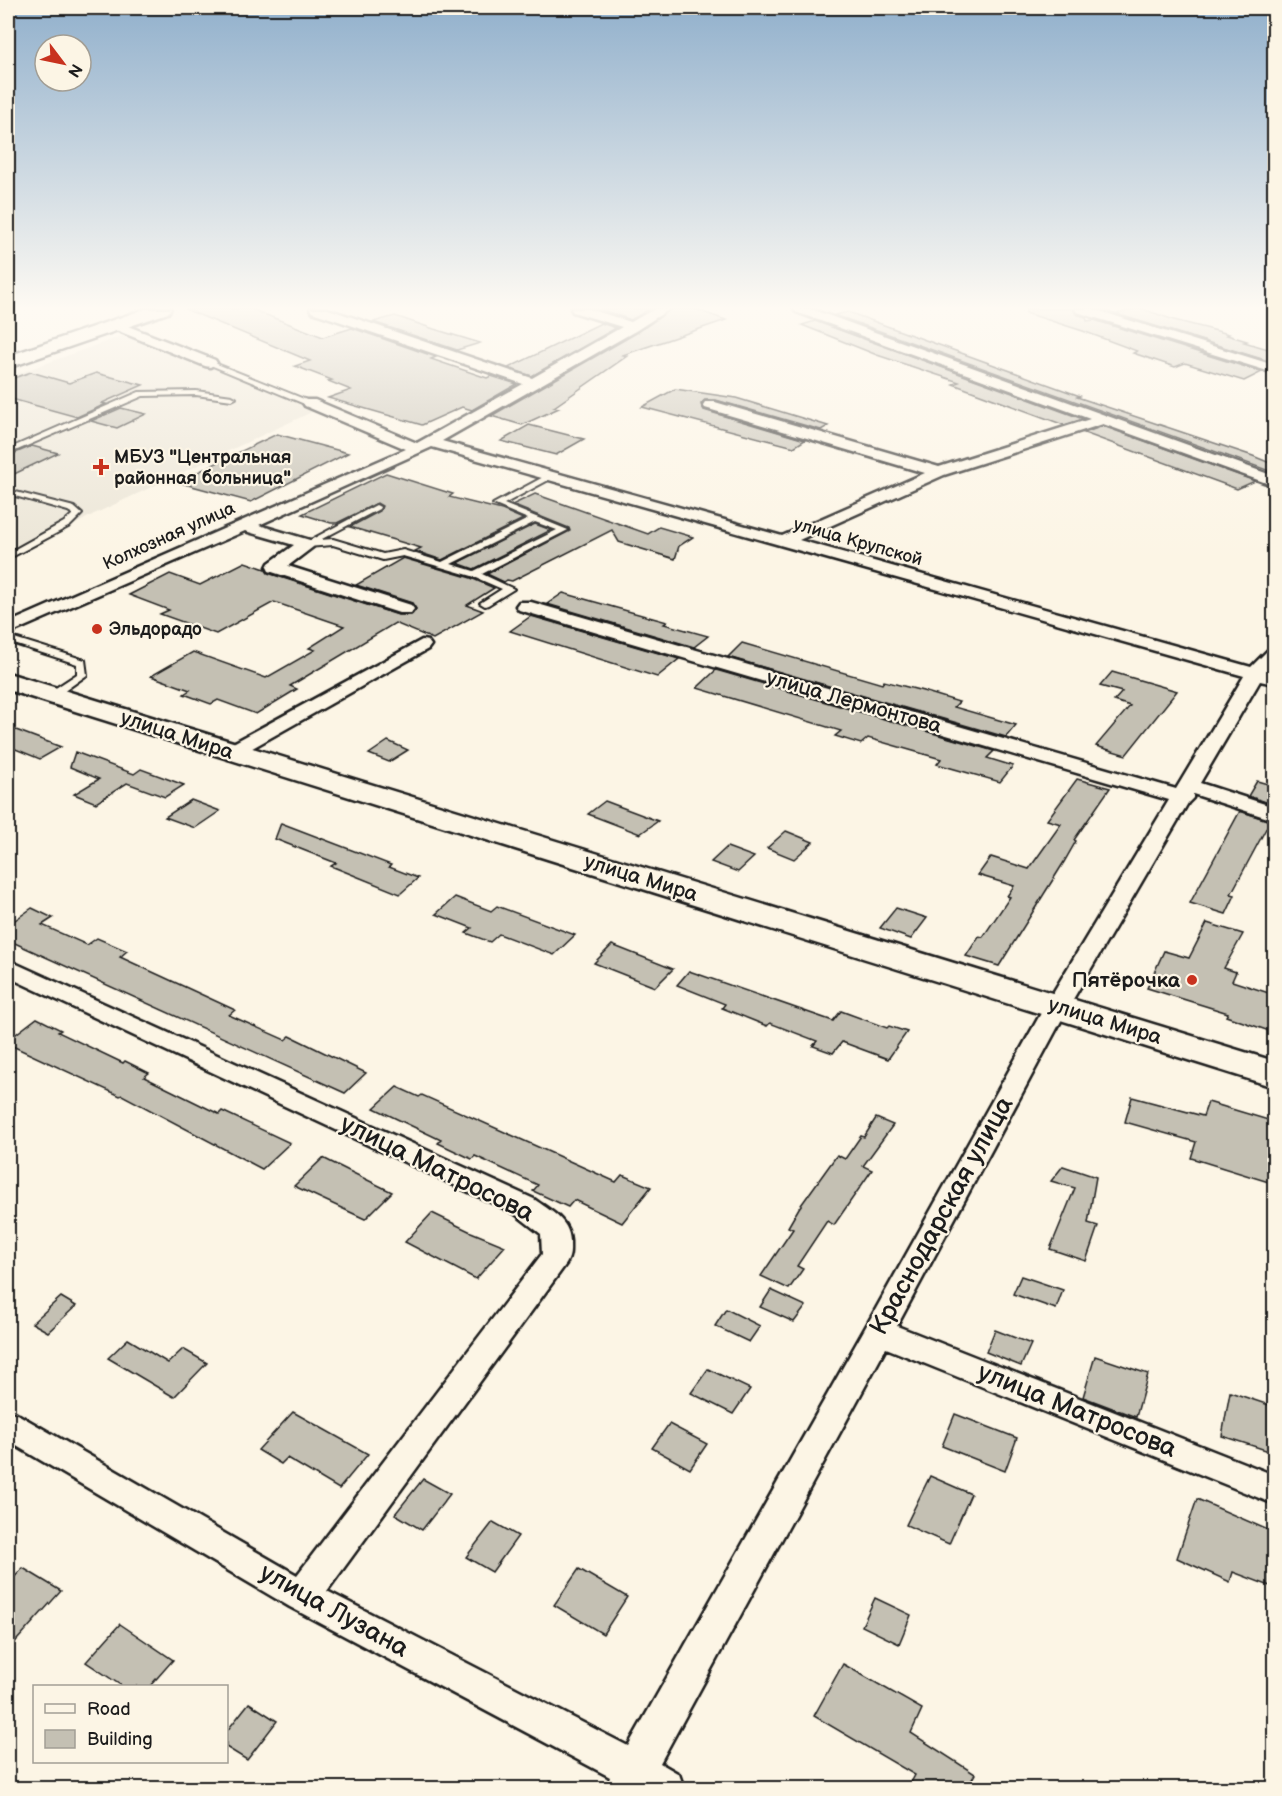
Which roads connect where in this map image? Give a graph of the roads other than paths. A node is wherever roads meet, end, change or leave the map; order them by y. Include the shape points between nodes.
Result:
1 (283, 393) edge
2 (517, 393) edge
3 (1032, 393) edge
4 (232, 398) dead end
5 (310, 404) joint
6 (710, 405) dead end
7 (1104, 419) junction
8 (424, 445) junction
9 (8, 452) edge
10 (939, 472) junction
11 (552, 476) junction
12 (1275, 481) edge
13 (8, 492) edge
14 (376, 507) dead end
15 (535, 519) junction
16 (242, 525) junction
17 (784, 541) junction
18 (307, 544) junction
19 (8, 556) edge
20 (443, 565) junction
21 (475, 574) junction
22 (485, 603) dead end
23 (525, 606) dead end
24 (405, 609) dead end
25 (8, 630) edge
26 (8, 639) edge
27 (422, 645) dead end
28 (1268, 669) edge
29 (8, 681) edge
30 (52, 695) junction
31 (231, 752) junction
32 (1186, 792) junction
33 (1275, 814) edge
34 (8, 968) edge
35 (1057, 1006) junction
36 (1275, 1074) edge
37 (879, 1332) junction
38 (8, 1425) edge
39 (1275, 1490) edge
40 (302, 1596) junction
41 (630, 1779) edge
42 (665, 1788) edge

1 - 5 lane
2 - 8 street, Колхозная улица
3 - 7 street
4 - 9 lane via 142,394
5 - 8 street, улица Крупской
6 - 10 street
7 - 10 street
7 - 12 street
8 - 11 street, улица Крупской
8 - 16 street, Колхозная улица
10 - 17 street
11 - 15 lane via 497,504
11 - 17 street, улица Крупской
13 - 19 lane via 71,508 78,514
14 - 18 lane
15 - 20 lane
15 - 21 lane via 564,530
16 - 18 street
16 - 25 street, Колхозная улица
17 - 28 street, улица Крупской
18 - 20 lane via 333,542 383,557 403,553
18 - 24 street via 275,567
20 - 21 lane
21 - 22 lane via 509,589
23 - 32 street, улица Лермонтова
26 - 30 lane via 82,662 82,675
27 - 31 street
28 - 32 street, Краснодарская улица
29 - 30 main road, улица Мира
30 - 31 main road, улица Мира
31 - 35 main road, улица Мира
32 - 33 street, улица Лермонтова
32 - 35 street, Краснодарская улица
34 - 40 street, улица Матросова via 524,1206 555,1230 556,1256
35 - 36 main road, улица Мира
35 - 37 street, Краснодарская улица
37 - 39 street, улица Матросова
37 - 41 street, Краснодарская улица
38 - 40 street, улица Лузана
40 - 41 street, улица Лузана
41 - 42 street, улица Лузана

